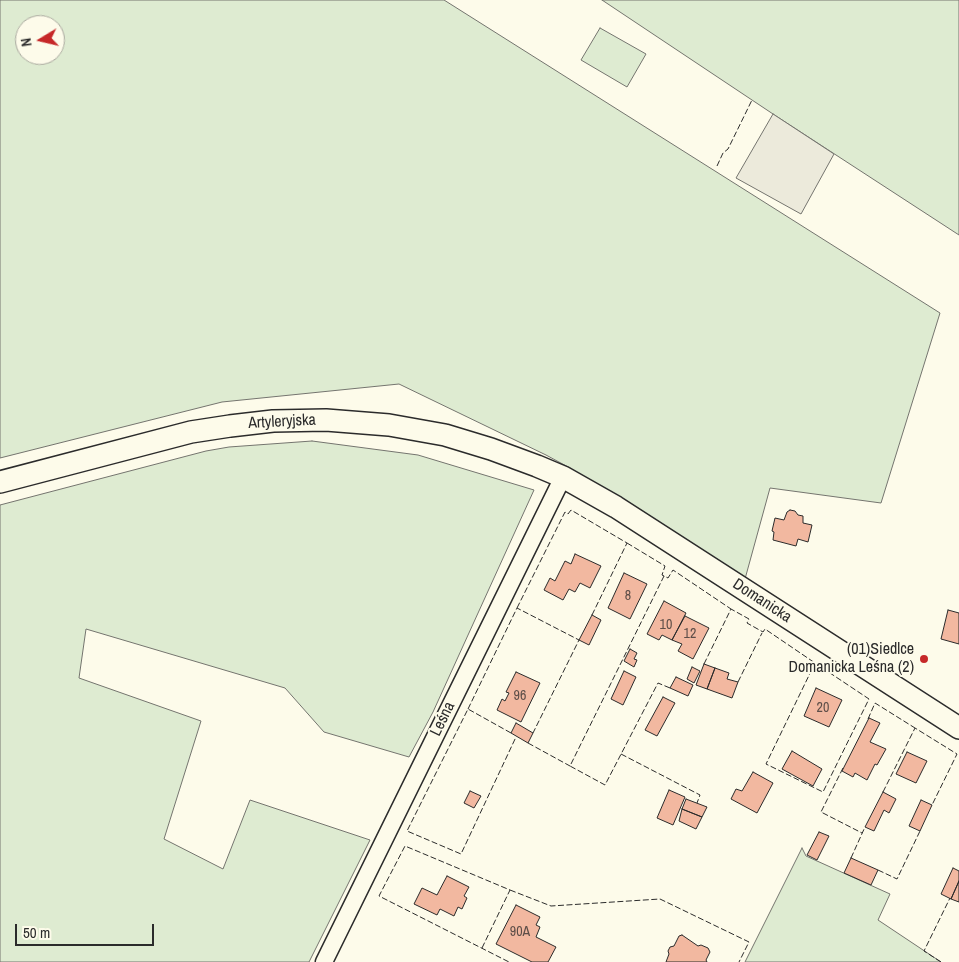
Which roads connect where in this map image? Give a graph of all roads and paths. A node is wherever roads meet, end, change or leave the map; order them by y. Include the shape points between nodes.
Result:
1 (563, 476) junction
2 (0, 482) edge
3 (959, 728) edge
4 (324, 962) edge

1 - 2 street, Artyleryjska via 445,435 389,425 326,420 273,421 191,432
1 - 3 street, Domanicka
1 - 4 street, Leśna

